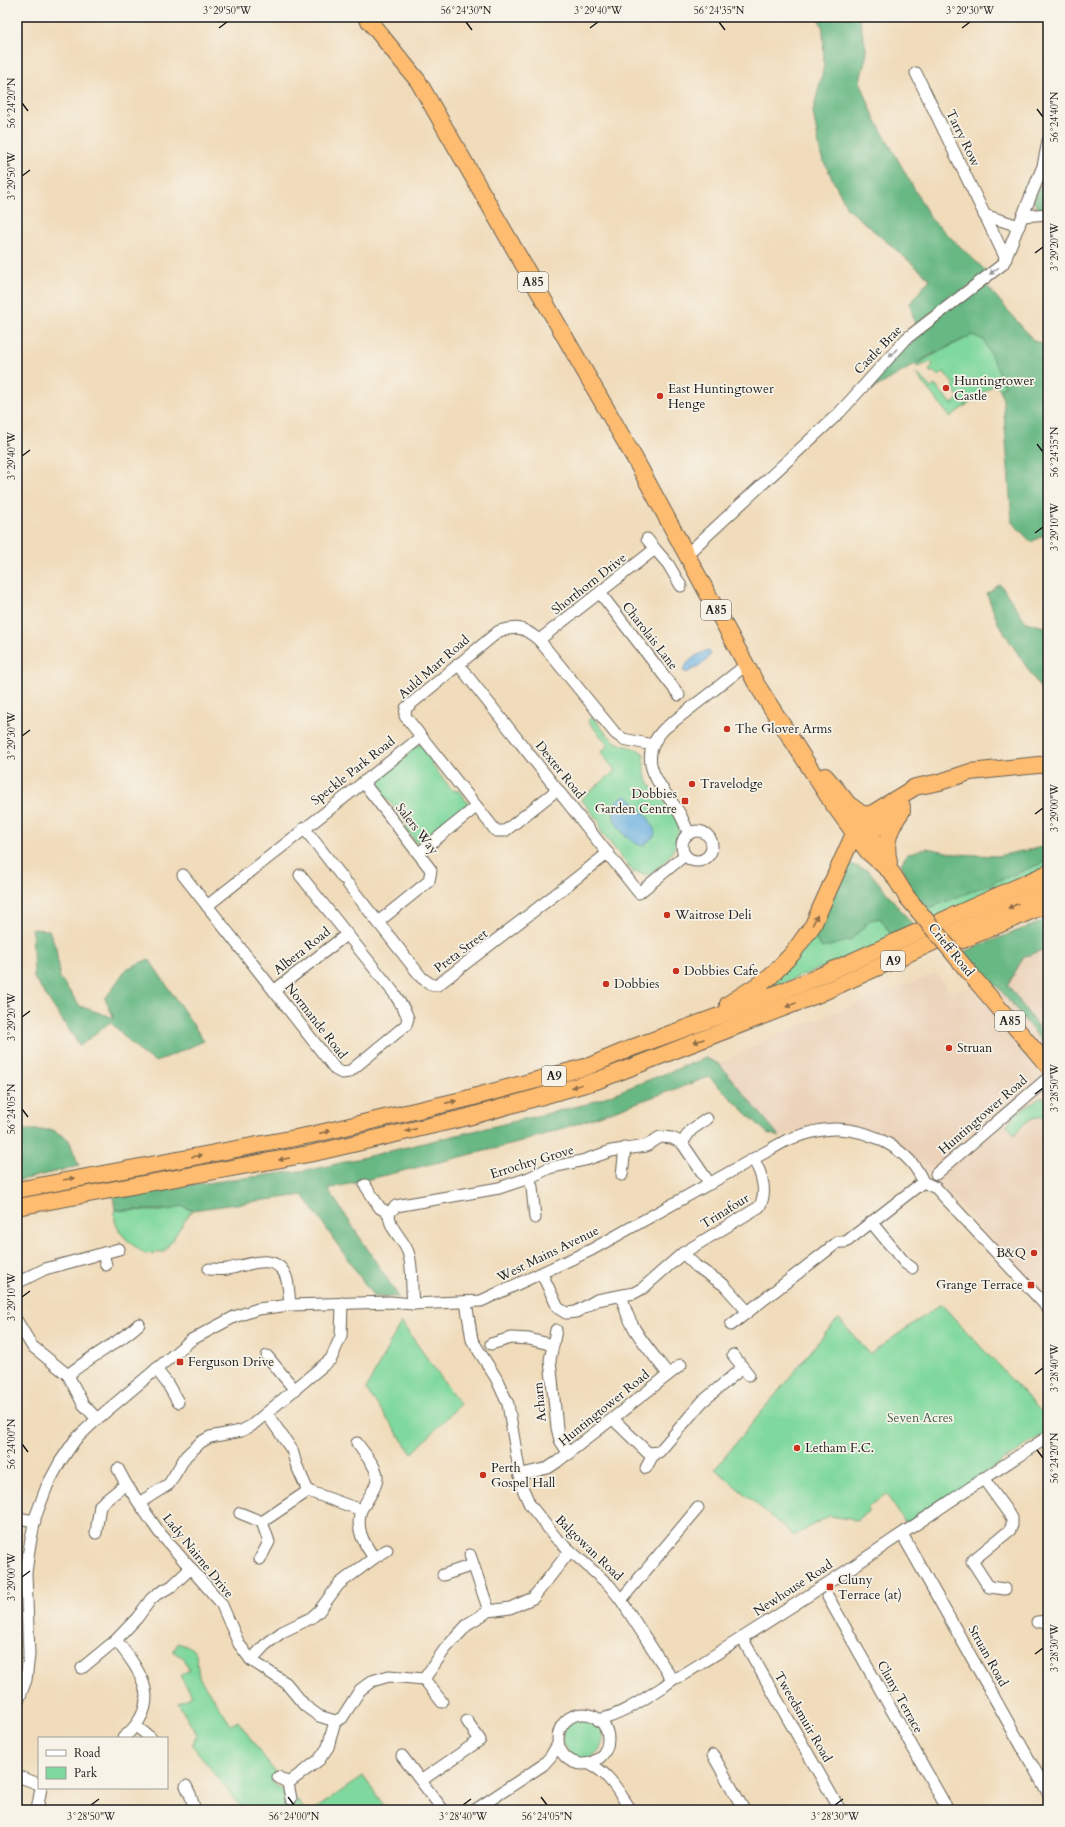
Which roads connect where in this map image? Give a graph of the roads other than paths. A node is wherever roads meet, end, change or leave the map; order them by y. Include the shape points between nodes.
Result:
1 (366, 17) edge
2 (916, 73) dead end
3 (1048, 141) edge
4 (1048, 214) edge
5 (984, 215) junction
6 (1021, 221) junction
7 (1006, 259) junction
8 (648, 539) dead end
9 (655, 549) junction
10 (686, 555) junction
11 (681, 586) dead end
12 (600, 593) junction
13 (540, 640) junction
14 (458, 664) junction
15 (746, 665) junction
16 (679, 695) dead end
17 (420, 737) junction
18 (653, 745) junction
19 (799, 748) junction
20 (1048, 764) edge
21 (363, 782) junction
22 (940, 782) junction
23 (557, 790) junction
24 (913, 796) junction
25 (476, 807) junction
26 (304, 828) junction
27 (865, 829) junction
28 (689, 834) junction
29 (419, 853) junction
30 (608, 853) junction
31 (685, 855) junction
32 (892, 873) junction
33 (1048, 873) edge
34 (183, 875) dead end
35 (300, 875) dead end
36 (1048, 890) edge
37 (1048, 904) edge
38 (207, 906) junction
39 (378, 922) junction
40 (346, 935) junction
41 (275, 990) junction
42 (819, 994) junction
43 (680, 1031) junction
44 (1048, 1066) edge
45 (1048, 1078) edge
46 (707, 1120) dead end
47 (682, 1143) junction
48 (625, 1148) junction
49 (753, 1159) junction
50 (622, 1174) dead end
51 (936, 1174) dead end
52 (529, 1178) junction
53 (923, 1182) junction
54 (710, 1184) junction
55 (366, 1185) dead end
56 (17, 1190) edge
57 (17, 1207) edge
58 (389, 1213) junction
59 (535, 1218) dead end
60 (871, 1222) junction
61 (119, 1249) dead end
62 (103, 1253) junction
63 (683, 1253) junction
64 (106, 1265) dead end
65 (912, 1268) dead end
66 (209, 1269) dead end
67 (542, 1274) junction
68 (17, 1283) edge
69 (622, 1296) junction
70 (466, 1302) junction
71 (342, 1303) junction
72 (413, 1304) junction
73 (290, 1305) junction
74 (1048, 1308) edge
75 (748, 1312) junction
76 (17, 1321) edge
77 (139, 1324) dead end
78 (731, 1325) dead end
79 (556, 1330) dead end
80 (491, 1344) dead end
81 (553, 1344) junction
82 (732, 1355) dead end
83 (267, 1356) dead end
84 (681, 1365) dead end
85 (156, 1369) junction
86 (668, 1374) junction
87 (68, 1375) junction
88 (295, 1390) junction
89 (178, 1402) dead end
90 (267, 1414) junction
91 (97, 1419) junction
92 (613, 1419) junction
93 (1048, 1437) edge
94 (357, 1443) dead end
95 (654, 1453) junction
96 (569, 1454) junction
97 (646, 1468) dead end
98 (118, 1469) dead end
99 (519, 1473) junction
100 (983, 1478) junction
101 (126, 1484) junction
102 (308, 1491) junction
103 (139, 1503) junction
104 (698, 1508) dead end
105 (361, 1510) junction
106 (240, 1513) dead end
107 (17, 1518) edge
108 (35, 1521) junction
109 (262, 1522) junction
110 (96, 1533) dead end
111 (902, 1534) junction
112 (387, 1550) dead end
113 (570, 1551) junction
114 (374, 1558) junction
115 (260, 1559) dead end
116 (191, 1568) junction
117 (443, 1575) dead end
118 (1005, 1589) dead end
119 (828, 1597) dead end
120 (621, 1600) junction
121 (489, 1611) junction
122 (742, 1638) junction
123 (116, 1640) junction
124 (252, 1660) junction
125 (82, 1668) dead end
126 (424, 1679) junction
127 (672, 1679) junction
128 (442, 1702) dead end
129 (17, 1704) edge
130 (615, 1716) junction
131 (598, 1720) junction
132 (467, 1721) dead end
133 (335, 1722) junction
134 (136, 1727) junction
135 (608, 1736) junction
136 (124, 1737) edge
137 (150, 1737) edge
138 (558, 1744) junction
139 (563, 1755) junction
140 (602, 1755) junction
141 (713, 1755) dead end
142 (402, 1756) dead end
143 (589, 1764) junction
144 (543, 1765) junction
145 (17, 1776) edge
146 (422, 1780) junction
147 (612, 1782) junction
148 (38, 1784) edge
149 (186, 1786) dead end
150 (41, 1789) edge
151 (1047, 1790) edge
152 (291, 1800) dead end
153 (37, 1810) edge
154 (195, 1810) edge
155 (443, 1810) edge
156 (475, 1810) edge
157 (631, 1810) edge
158 (744, 1810) edge
159 (840, 1810) edge
160 (948, 1810) edge

1 - 10 highway, A85 via 418,81 635,460
2 - 5 street, Tarry Row
3 - 6 street, Castle Brae via 1043,166
4 - 6 street
5 - 6 street
5 - 7 street, Tarry Row
6 - 7 street, Castle Brae
7 -> 10 street, Castle Brae via 1003,264 907,338 840,412
8 - 9 street
9 - 11 street via 668,564
9 - 12 street, Shorthorn Drive
10 - 15 highway, A85
12 - 13 street, Shorthorn Drive
12 - 16 street, Charolais Lane
13 - 14 street, Auld Mart Road via 530,632 516,627 499,631
13 - 18 street, Auld Mart Road via 615,733 623,739
14 - 17 street, Auld Mart Road via 406,708 405,716
14 - 23 street, Dexter Road
15 - 18 street via 664,729
15 - 19 highway, A85
17 - 21 street, Speckle Park Road
17 - 25 street, Auld Mart Road
18 - 28 street via 650,764 652,773 681,815
19 - 27 highway, A85 via 851,806
19 - 27 highway, A85 via 831,801
20 - 22 highway, A85 via 970,772
21 - 26 street, Speckle Park Road
21 - 29 street, Salers Way
22 - 24 highway, A85
22 - 27 highway via 915,787
23 - 25 street, Auld Mart Road via 505,831 496,831
23 - 30 street, Dexter Road
24 - 27 highway, A85
24 - 32 highway, A85 via 893,822 887,838 887,854
25 - 29 street
26 - 38 street, Speckle Park Road
26 - 39 street, Preta Street
27 - 32 highway, Crieff Road / A85 via 868,852
43 -> 27 highway, A9 via 748,993 784,964 812,925 852,838
28 - 31 street via 682,846
28 - 31 street via 698,831 707,834 712,847 709,856 701,861 692,860
29 - 39 street, Salers Way via 431,870 429,880
30 - 31 street, Dexter Road via 639,893
30 - 39 street, Preta Street via 438,986 423,979
32 - 44 highway, Crieff Road / A85, bridge via 907,897
33 - 43 highway, A9 via 814,979
34 - 38 street, Normande Road
35 - 40 street, Normande Road
36 -> 42 highway, A9
37 - 42 highway, A9 via 918,958
38 - 41 street, Normande Road
40 - 41 street, Albera Road
40 - 41 street, Normande Road via 394,993 408,1018 406,1024 349,1072 342,1073 336,1070
42 -> 57 highway, A9 via 596,1081 468,1117 314,1153
56 -> 43 highway, A9 via 311,1135 466,1099 589,1066
45 - 51 street, Huntingtower Road
46 - 47 street via 691,1130
47 - 48 street, Errochty Grove via 672,1138 660,1137 646,1146
47 - 54 street
48 - 50 street
48 - 52 street, Errochty Grove via 549,1168
49 - 53 street, West Mains Avenue via 799,1136 838,1129 868,1135 892,1146 919,1173
49 - 54 street, West Mains Avenue
49 - 63 street, Trinafour via 763,1181 762,1202 759,1207
52 - 58 street, Errochty Grove via 499,1188 406,1203 396,1206
52 - 59 street
53 - 60 street
53 - 74 street via 936,1188
54 - 67 street, West Mains Avenue
55 - 58 street via 380,1208
58 - 72 street via 392,1229 409,1254
60 - 65 street
60 - 75 street via 846,1242 838,1242
61 - 62 street
62 - 64 street
62 - 68 street via 45,1269
63 - 69 street, Trinafour via 643,1288 634,1294
63 - 75 street via 696,1266 724,1285
66 - 73 street via 226,1269 263,1260 271,1263 278,1267 287,1279
67 - 69 street, Trinafour via 561,1312 576,1312 597,1300
67 - 70 street, West Mains Avenue via 481,1301
69 - 86 street via 626,1316
70 - 72 street, West Mains Avenue
70 - 99 street, Balgowan Road via 472,1340 496,1378 508,1404
71 - 72 street, West Mains Avenue
71 - 73 street, West Mains Avenue
71 - 88 street via 341,1336 330,1359
73 - 85 street, West Mains Avenue via 258,1309 234,1317 196,1337
75 - 78 street
76 - 87 street via 32,1346
77 - 87 street via 123,1338
79 - 81 street, Acharn
80 - 81 street via 511,1338
81 - 96 street, Acharn via 550,1360 557,1428 560,1440
82 - 95 street via 745,1371 702,1402 659,1452
83 - 88 street
84 - 86 street, Huntingtower Road
85 - 89 street via 168,1383
85 - 91 street, West Mains Avenue
86 - 92 street, Huntingtower Road
87 - 91 street via 82,1404
88 - 90 street
90 - 102 street via 292,1450
90 - 103 street via 241,1431 210,1437 201,1442 186,1456 169,1484
91 - 108 street, West Mains Avenue via 75,1441 60,1462 46,1486
92 - 95 street via 641,1448 648,1453
92 - 96 street, Huntingtower Road
93 - 100 street, Newhouse Road
94 - 105 street via 373,1465 378,1483
95 - 97 street
96 - 99 street, Huntingtower Road via 548,1468
98 - 101 street, Lady Nairne Drive
99 - 113 street, Balgowan Road via 522,1487 535,1513
100 - 111 street, Newhouse Road
100 - 118 street via 1012,1518 1012,1525 1010,1530 972,1561 989,1587
101 - 103 street, Lady Nairne Drive
101 - 110 street via 100,1505
102 - 105 street
102 - 109 street
103 - 116 street, Lady Nairne Drive via 159,1532
104 - 120 street, Balgowan Road
105 - 114 street via 358,1529
106 - 109 street
107 - 108 street
108 - 129 street, West Mains Avenue via 26,1573 30,1644 28,1668
109 - 115 street via 269,1542
111 - 122 street, Newhouse Road
111 - 151 street, Struan Road
112 - 114 street
113 - 120 street, Balgowan Road via 599,1575
113 - 121 street via 533,1598 510,1608
114 - 124 street via 339,1584 311,1618 282,1632 265,1645
116 - 123 street via 172,1586 151,1599
116 - 124 street, Lady Nairne Drive via 221,1604 239,1644
117 - 121 street via 472,1560
119 - 160 street, Cluny Terrace
120 - 127 street, Balgowan Road
121 - 126 street via 469,1622 455,1636
122 - 127 street, Newhouse Road
122 - 159 street, Tweedsmuir Road
123 - 125 street
123 - 134 street via 141,1675 146,1692 145,1712
124 - 133 street, Lady Nairne Drive via 286,1683 305,1706 319,1716
126 - 128 street
126 - 133 street via 389,1676 372,1681 360,1690 342,1718
127 - 130 street, Newhouse Road
130 - 131 street, Newhouse Road
130 - 135 street
131 - 135 street
131 - 138 street via 584,1715 570,1718 560,1730
132 - 146 street via 480,1740
133 - 152 street via 328,1747 319,1760 283,1780
134 - 136 street
134 - 137 street
135 - 140 street
138 - 139 street
138 - 144 street
139 - 143 street via 575,1763
139 - 144 street
140 - 143 street
140 - 147 street
141 - 158 street
142 - 146 street via 413,1773
143 - 147 street via 598,1767
144 - 156 street
145 - 148 street
146 - 155 street
147 - 157 street
149 - 154 street
150 - 153 street

